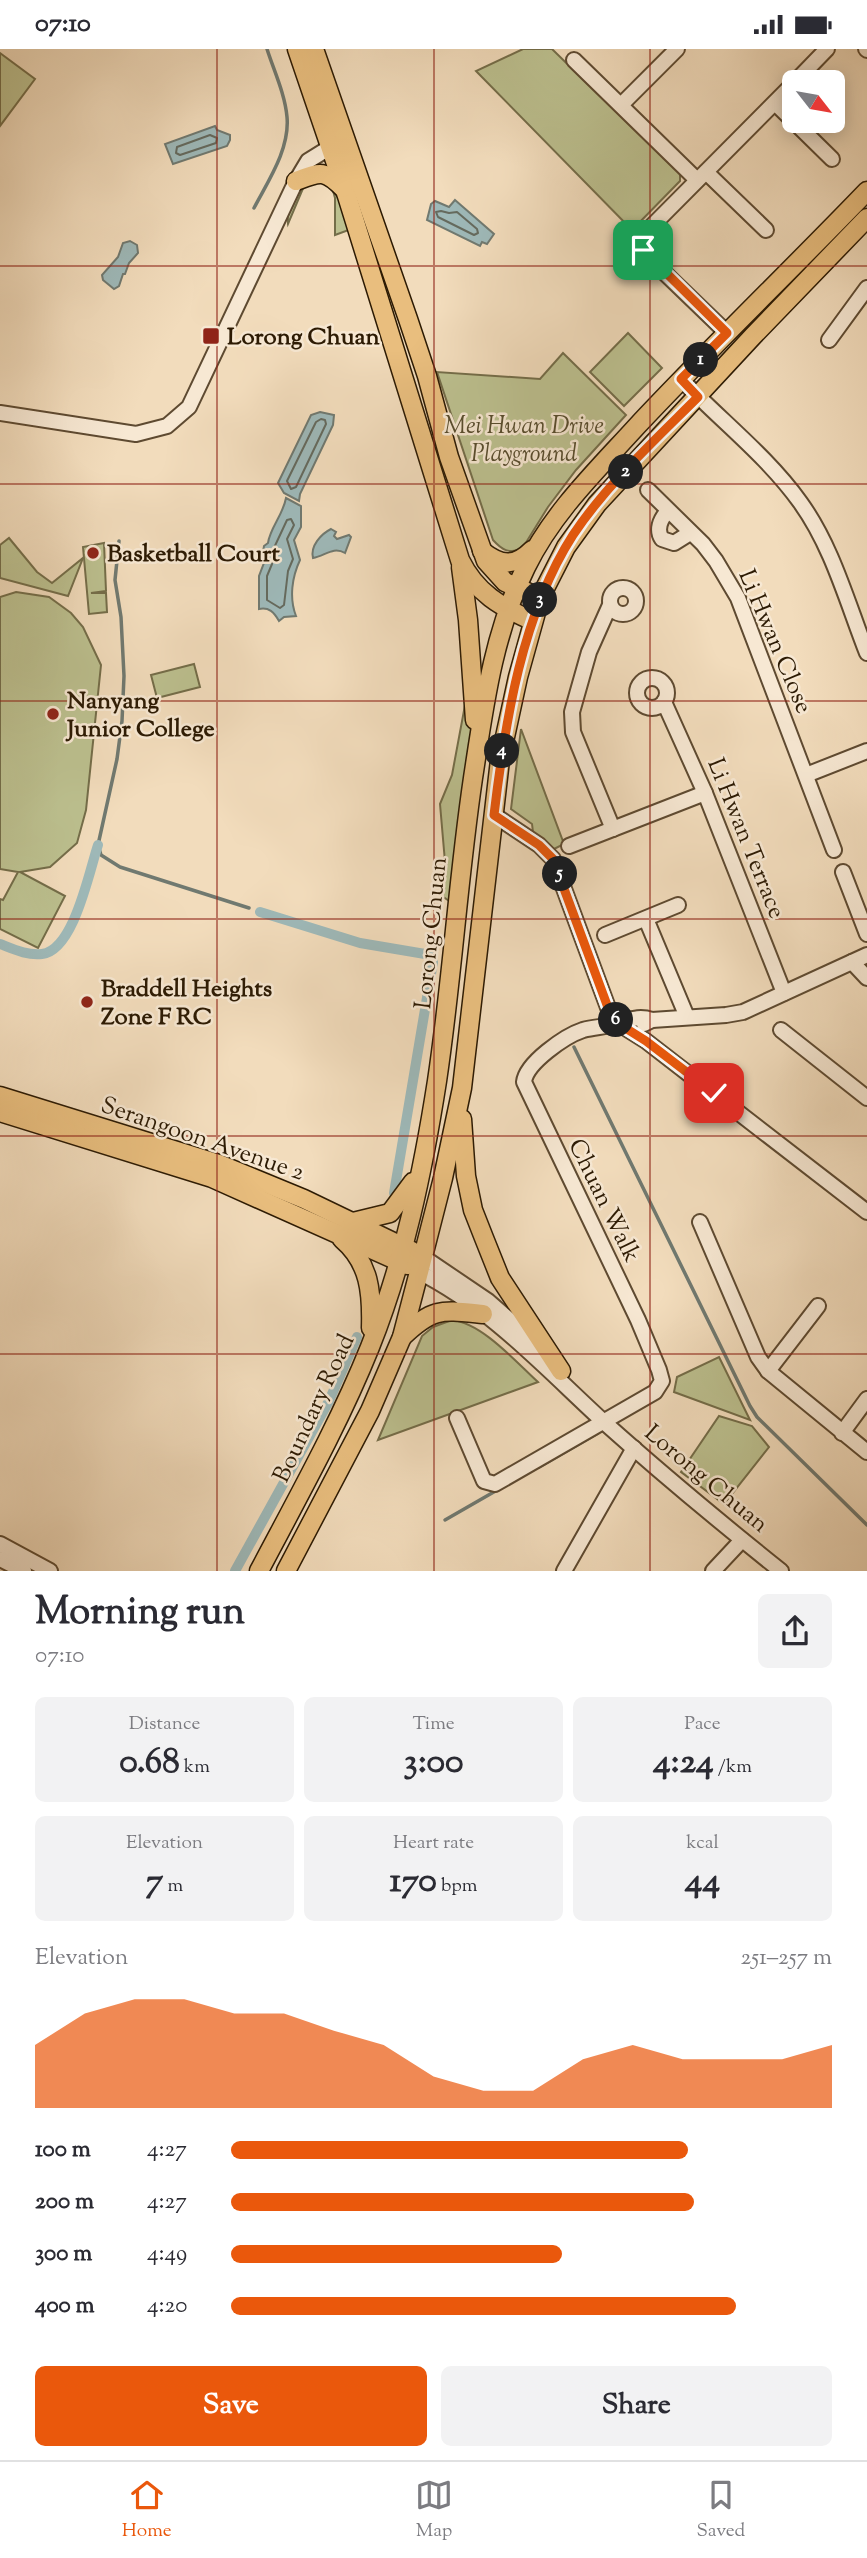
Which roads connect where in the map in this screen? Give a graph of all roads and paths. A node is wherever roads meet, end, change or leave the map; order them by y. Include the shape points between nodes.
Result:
1 (297, 49) edge
2 (314, 49) edge
3 (677, 49) edge
4 (827, 49) edge
5 (574, 59) dead end
6 (807, 70) edge
7 (782, 96) edge
8 (775, 103) junction
9 (621, 106) junction
10 (347, 139) junction
11 (330, 146) junction
12 (832, 159) dead end
13 (702, 176) junction
14 (296, 181) junction
15 (346, 191) junction
16 (867, 191) edge
17 (867, 218) edge
18 (766, 230) dead end
19 (392, 272) junction
20 (373, 278) junction
21 (867, 288) edge
22 (727, 333) junction
23 (829, 340) dead end
24 (681, 379) junction
25 (433, 395) junction
26 (698, 397) junction
27 (414, 405) junction
28 (0, 413) edge
29 (648, 490) dead end
30 (667, 512) junction
31 (690, 533) junction
32 (540, 543) junction
33 (482, 551) junction
34 (460, 560) junction
35 (516, 588) junction
36 (540, 599) junction
37 (610, 605) dead end
38 (508, 611) junction
39 (533, 621) junction
40 (867, 653) edge
41 (664, 702) dead end
42 (867, 751) edge
43 (477, 752) junction
44 (806, 775) junction
45 (705, 793) junction
46 (494, 815) junction
47 (613, 829) junction
48 (569, 846) dead end
49 (834, 850) dead end
50 (843, 872) dead end
51 (678, 905) dead end
52 (646, 919) junction
53 (867, 934) edge
54 (605, 935) dead end
55 (867, 955) edge
56 (852, 962) junction
57 (867, 978) edge
58 (785, 993) junction
59 (687, 1017) junction
60 (652, 1020) junction
61 (619, 1024) junction
62 (780, 1030) dead end
63 (646, 1041) junction
64 (462, 1088) junction
65 (0, 1096) edge
66 (867, 1098) edge
67 (0, 1112) edge
68 (421, 1170) junction
69 (867, 1212) edge
70 (353, 1221) junction
71 (700, 1222) dead end
72 (336, 1233) junction
73 (401, 1254) junction
74 (421, 1264) junction
75 (818, 1306) dead end
76 (483, 1314) junction
77 (402, 1337) junction
78 (371, 1345) junction
79 (561, 1371) junction
80 (768, 1371) junction
81 (579, 1398) junction
82 (867, 1399) edge
83 (457, 1419) dead end
84 (603, 1421) junction
85 (842, 1433) junction
86 (634, 1448) junction
87 (867, 1452) edge
88 (742, 1540) junction
89 (0, 1544) edge
90 (0, 1559) edge
91 (24, 1571) edge
92 (50, 1571) edge
93 (259, 1571) edge
94 (286, 1571) edge
95 (564, 1571) edge
96 (713, 1571) edge
97 (781, 1571) edge

1 - 11 main road
2 - 10 main road
3 - 9 street
4 - 6 street
5 - 9 street
7 - 8 street
8 - 12 street
8 - 13 street
9 - 13 street
10 - 11 street
10 - 19 main road
11 - 14 street via 308,161
11 - 15 main road
13 - 18 street
13 - 22 street via 649,230 641,247
14 - 15 main road via 325,174
14 - 28 street via 189,407 167,426 136,434
15 - 20 main road
16 - 22 main road
17 - 26 main road, Lorong Chuan
19 - 20 main road
19 - 25 main road
20 - 27 main road
21 - 23 street
22 - 24 main road
24 - 26 street
24 - 32 main road via 570,499
25 - 27 main road via 423,406
25 - 33 main road
26 - 36 main road, Lorong Chuan via 589,515
26 - 40 street via 777,474 806,511 827,551
27 - 34 main road
29 - 30 street, Li Hwan Close
30 - 31 street, Li Hwan Close
30 - 31 street via 659,525 662,539 674,544
31 - 44 street, Li Hwan Close via 716,561 738,599
32 - 33 main road via 510,564
32 - 35 main road, Lorong Chuan
33 - 35 main road via 492,571
34 - 38 main road via 478,589
34 - 43 main road
35 - 36 main road
35 - 38 main road, Lorong Chuan
36 - 39 main road, Lorong Chuan
37 - 47 street via 589,652 572,712 573,732
38 - 39 main road
38 - 43 main road, Lorong Chuan via 488,680
39 - 46 main road, Lorong Chuan via 500,760
41 - 45 street, Li Hwan Terrace
42 - 44 street
43 - 68 main road, Lorong Chuan via 439,1069
44 - 49 street, Li Hwan Close
45 - 47 street
45 - 58 street, Li Hwan Terrace
46 - 61 street via 553,859 610,1013
46 - 64 main road, Lorong Chuan
47 - 48 street
50 - 53 street
51 - 52 street
52 - 54 street
52 - 59 street
55 - 56 street
56 - 57 street
56 - 58 street
58 - 59 street via 734,1014
59 - 60 street
60 - 61 street
60 - 63 street
61 - 63 street
61 - 84 street, Chuan Walk via 572,1035 533,1063 524,1079 660,1370 662,1381 655,1392
62 - 66 street
63 - 69 street
64 - 74 main road, Lorong Chuan
64 - 79 main road via 464,1152 473,1210 500,1278
65 - 70 main road, Serangoon Avenue 2 via 209,1160
67 - 72 main road, Serangoon Avenue 2 via 212,1178
68 - 70 main road via 390,1213
68 - 73 main road, Lorong Chuan
70 - 73 main road, Serangoon Avenue 2
71 - 80 street
72 - 73 main road, Serangoon Avenue 2
72 - 78 main road via 354,1248 368,1273
73 - 74 main road, Serangoon Avenue 2
73 - 78 main road, Boundary Road
74 - 76 street, Lorong Chuan
74 - 77 main road, Boundary Road
74 - 79 street, Lorong Chuan via 509,1318
75 - 80 street
76 - 77 main road via 437,1312
76 - 81 street, Lorong Chuan
77 - 94 main road, Boundary Road via 370,1411
78 - 93 main road, Boundary Road via 324,1448
79 - 81 street, Lorong Chuan
80 - 85 street
81 - 84 street, Lorong Chuan
82 - 85 street
83 - 84 street via 488,1484
84 - 86 street, Lorong Chuan
85 - 87 street
86 - 88 street, Lorong Chuan
86 - 95 street
88 - 96 street
88 - 97 street, Lorong Chuan
89 - 92 street
90 - 91 street

